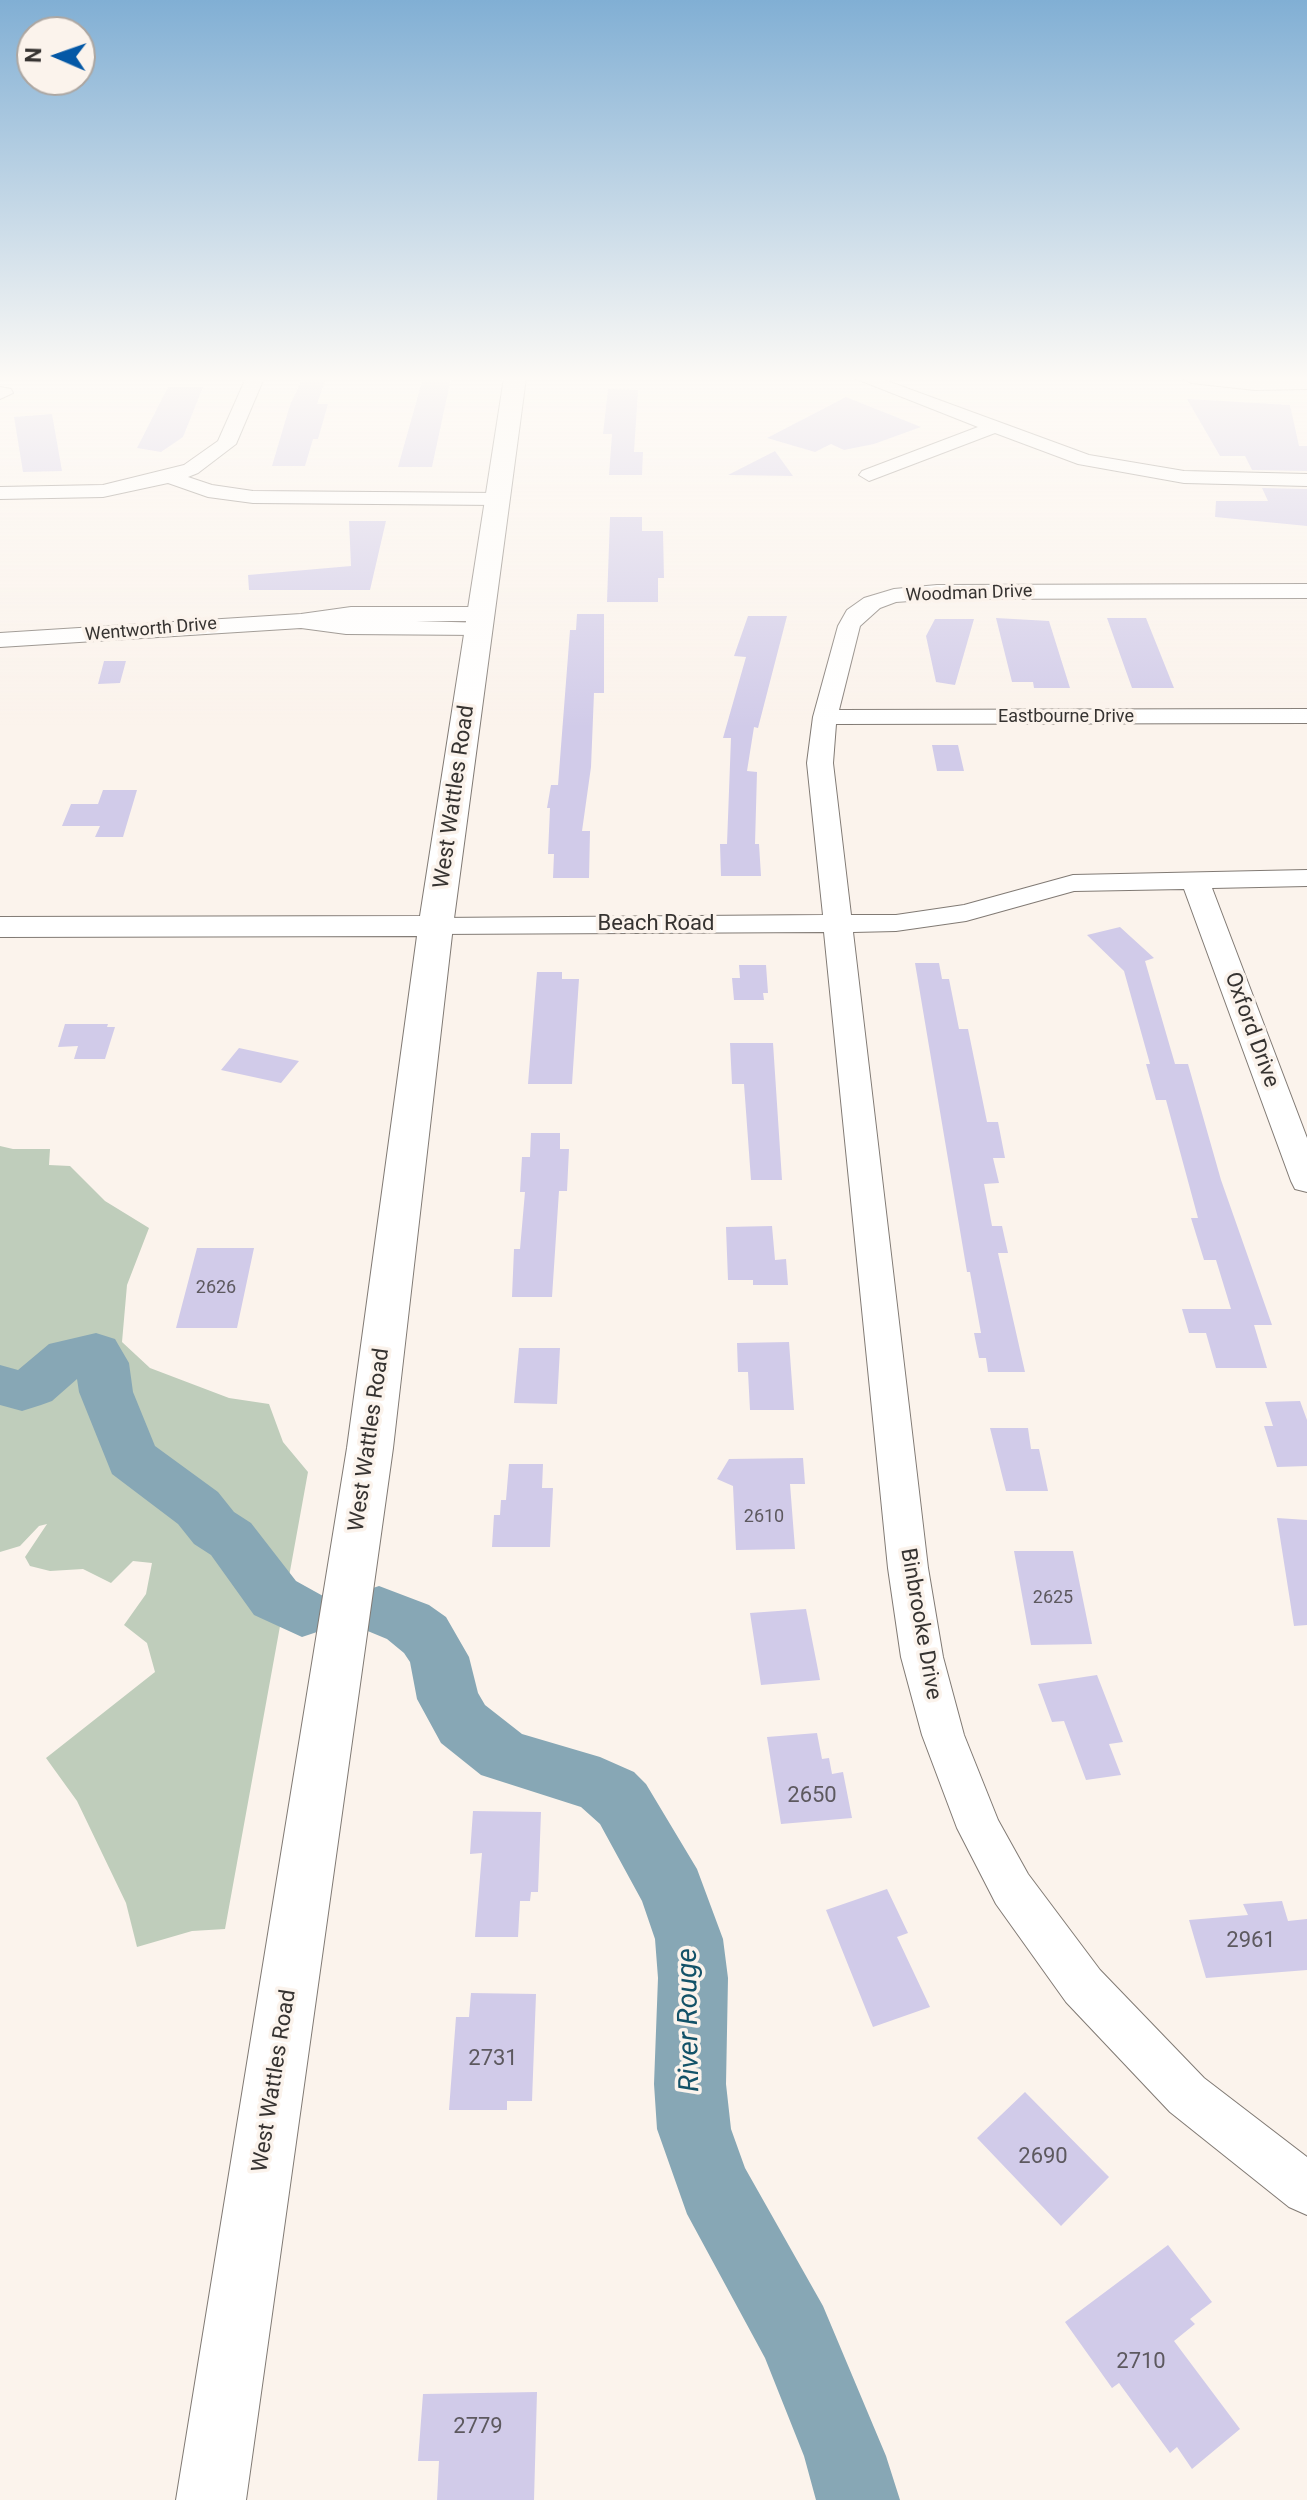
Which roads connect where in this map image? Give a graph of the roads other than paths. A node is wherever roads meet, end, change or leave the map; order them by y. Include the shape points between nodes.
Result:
1 (236, 495) edge
2 (368, 495) edge
3 (499, 495) edge
4 (1307, 591) edge
5 (480, 621) junction
6 (0, 640) edge
7 (1307, 716) edge
8 (825, 717) junction
9 (1194, 878) junction
10 (1307, 878) edge
11 (836, 924) junction
12 (436, 926) junction
13 (0, 927) edge
14 (1307, 1181) edge
15 (1307, 2189) edge
16 (211, 2500) edge

1 - 2 street
3 - 5 street, West Wattles Road
4 - 8 street, Woodman Drive via 894,596 855,615
5 - 6 street, Wentworth Drive via 346,627 301,621
5 - 12 street, West Wattles Road
7 - 8 street, Eastbourne Drive
8 - 11 street, Woodman Drive via 820,763
9 - 10 street, Beach Road
9 - 11 street, Beach Road via 1073,883 941,918
9 - 14 street, Oxford Drive
11 - 12 street, Beach Road
11 - 15 street, Binbrooke Drive via 913,1605 932,1697 954,1764 979,1828 1012,1889 1083,1986 1187,2095
12 - 13 street, Beach Road
12 - 16 street, West Wattles Road via 370,1448

